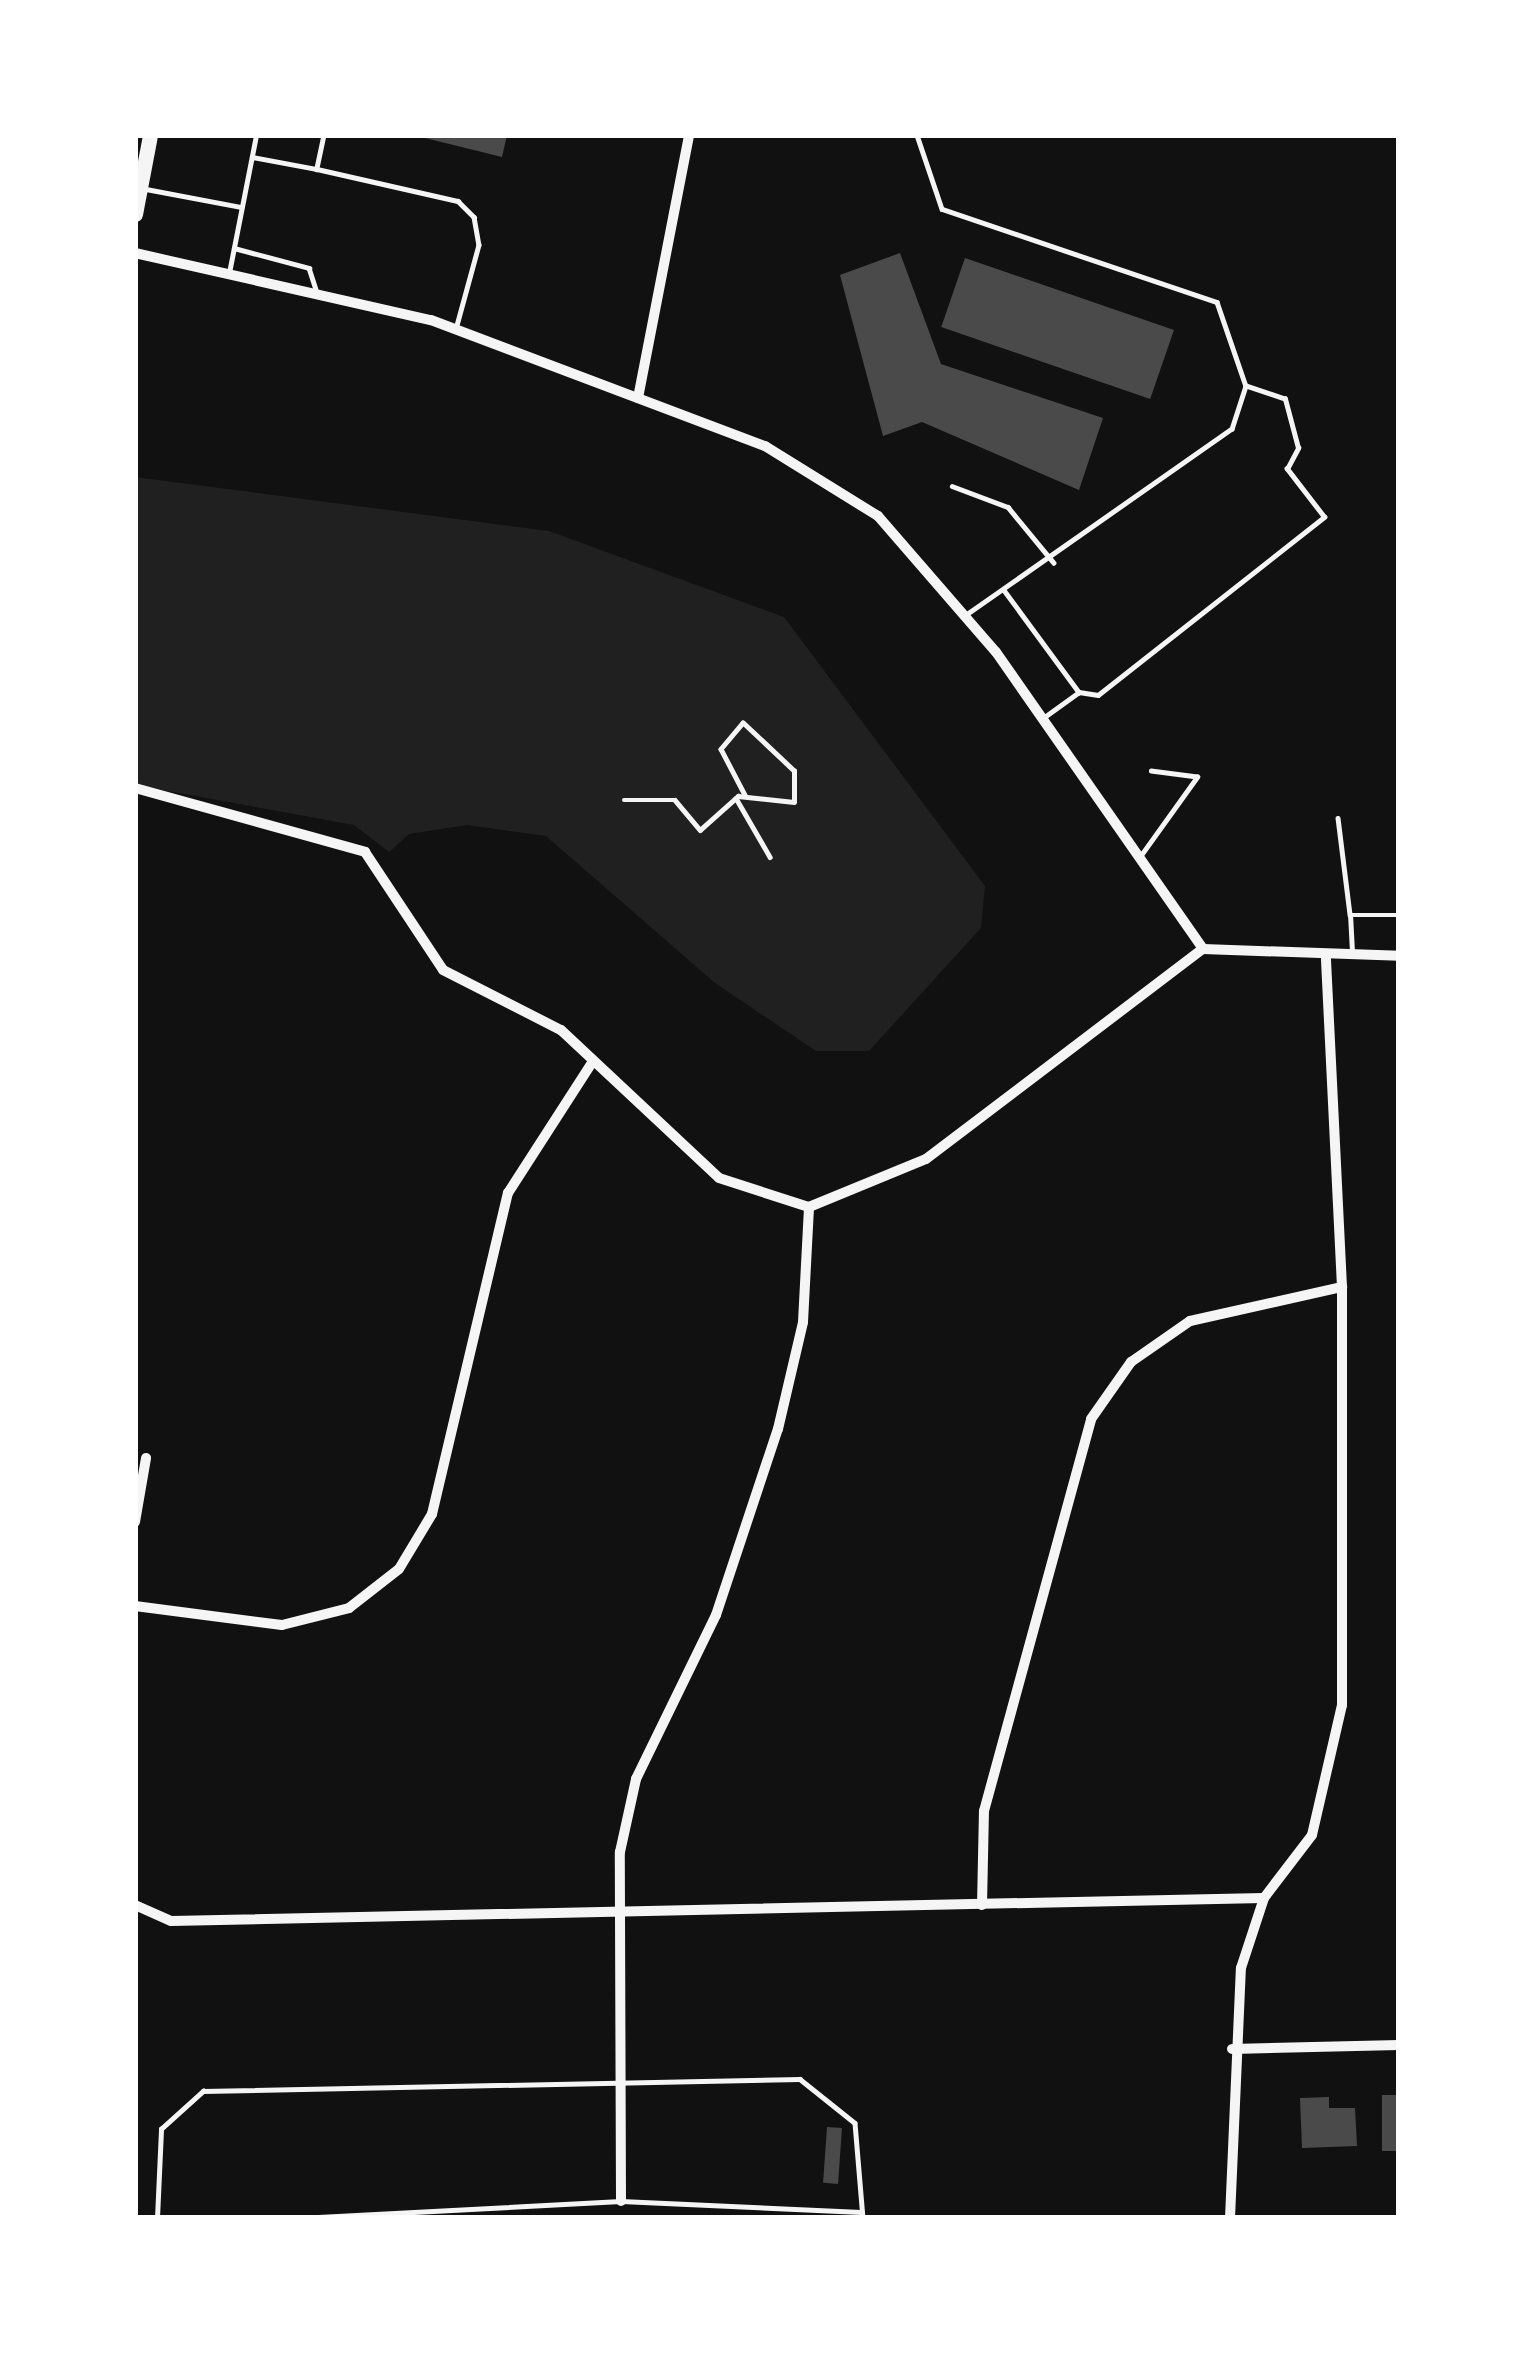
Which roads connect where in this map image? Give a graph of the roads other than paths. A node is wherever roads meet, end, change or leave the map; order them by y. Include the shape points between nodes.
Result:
1 (150, 135) edge
2 (256, 135) edge
3 (324, 135) edge
4 (689, 135) edge
5 (917, 135) edge
6 (251, 157) junction
7 (317, 169) junction
8 (140, 188) junction
9 (242, 207) junction
10 (135, 214) edge
11 (233, 248) junction
12 (135, 254) edge
13 (229, 273) junction
14 (317, 293) junction
15 (456, 329) junction
16 (1246, 386) junction
17 (638, 398) junction
18 (952, 486) dead end
19 (1054, 563) junction
20 (1003, 587) junction
21 (965, 616) junction
22 (1079, 692) junction
23 (1042, 719) junction
24 (1151, 771) dead end
25 (135, 788) edge
26 (1338, 818) dead end
27 (1139, 858) junction
28 (1350, 915) junction
29 (1399, 915) edge
30 (1203, 950) junction
31 (1399, 956) edge
32 (1352, 957) junction
33 (1326, 958) junction
34 (591, 1064) junction
35 (809, 1207) junction
36 (1342, 1287) junction
37 (140, 1456) edge
38 (135, 1522) edge
39 (135, 1606) edge
40 (1264, 1898) junction
41 (135, 1905) edge
42 (982, 1905) junction
43 (616, 1915) junction
44 (1399, 2045) edge
45 (1232, 2048) junction
46 (620, 2082) junction
47 (621, 2201) junction
48 (862, 2215) edge
49 (157, 2218) edge
50 (299, 2218) edge
51 (1230, 2218) edge

1 - 8 main road
2 - 6 lane
3 - 7 lane
4 - 17 street
5 - 16 lane via 942,209 1217,302
6 - 7 lane
6 - 9 lane
7 - 15 lane via 458,201 474,217 478,244
8 - 9 lane
8 - 10 main road
9 - 11 lane
11 - 13 lane
11 - 14 lane via 309,268
12 - 13 street
13 - 14 street
14 - 15 street
15 - 17 street
16 - 19 lane via 1232,429
16 - 22 lane via 1285,399 1298,448 1287,469 1324,517 1099,695
17 - 21 street via 765,446 878,516
18 - 19 lane via 1008,507
19 - 20 lane
20 - 21 lane
20 - 22 lane
21 - 23 street
22 - 23 lane
23 - 27 street
24 - 27 lane via 1197,776
25 - 34 street via 365,852 422,952 561,1030
26 - 28 lane
27 - 30 street
28 - 29 lane
28 - 32 lane
30 - 33 street
30 - 35 street via 926,1159
31 - 32 street
32 - 33 street
33 - 36 street
34 - 35 street via 719,1178
34 - 39 street via 508,1193 432,1514 399,1569 349,1608 282,1625
35 - 43 street via 803,1322 778,1429 716,1615 637,1779
36 - 40 street via 1342,1705 1312,1835
36 - 42 street via 1190,1322 1131,1362 1091,1419 984,1811
37 - 38 street
40 - 42 street
40 - 45 street
41 - 43 street via 170,1921
42 - 43 street
43 - 46 street
44 - 45 street
45 - 51 street
46 - 47 street
46 - 48 lane via 800,2079 855,2123
46 - 49 lane via 203,2091 161,2129
47 - 48 lane
47 - 50 lane

